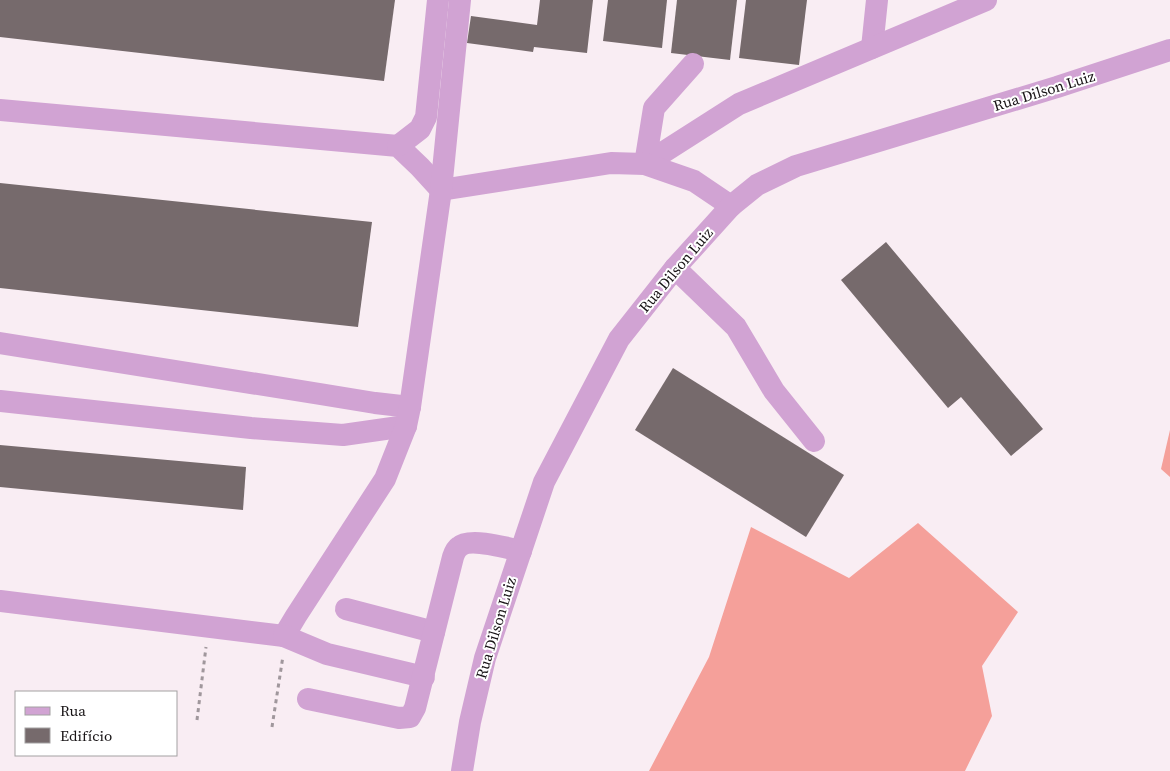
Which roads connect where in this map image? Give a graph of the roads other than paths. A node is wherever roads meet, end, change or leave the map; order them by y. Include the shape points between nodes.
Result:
1 (438, 0) edge
2 (460, 0) edge
3 (877, 0) edge
4 (986, 0) edge
5 (872, 48) junction
6 (1170, 50) edge
7 (693, 64) dead end
8 (0, 110) edge
9 (398, 146) junction
10 (645, 164) junction
11 (441, 190) junction
12 (731, 206) junction
13 (675, 268) junction
14 (0, 343) edge
15 (0, 401) edge
16 (408, 416) junction
17 (814, 440) dead end
18 (521, 551) junction
19 (0, 601) edge
20 (346, 609) dead end
21 (434, 632) junction
22 (284, 636) junction
23 (424, 677) junction
24 (308, 700) dead end
25 (461, 771) edge

1 - 9 street via 426,117 420,129
2 - 11 street
3 - 5 street
4 - 5 street
5 - 10 street via 738,104
6 - 12 street, Rua Dilson Luiz via 796,166 756,184
7 - 10 street via 654,108
8 - 9 street
9 - 11 street
10 - 11 street via 611,163
10 - 12 street via 694,181
11 - 16 street
12 - 13 street, Rua Dilson Luiz
13 - 17 street via 736,327 774,391
13 - 18 street, Rua Dilson Luiz via 619,339 544,482
14 - 16 street via 320,394 375,404
15 - 16 street via 343,435
16 - 22 street via 385,479
18 - 21 street via 468,542 459,546 453,557
18 - 25 street, Rua Dilson Luiz via 485,658
19 - 22 street
20 - 21 street
21 - 23 street
22 - 23 street via 327,654
23 - 24 street via 410,717 398,718

